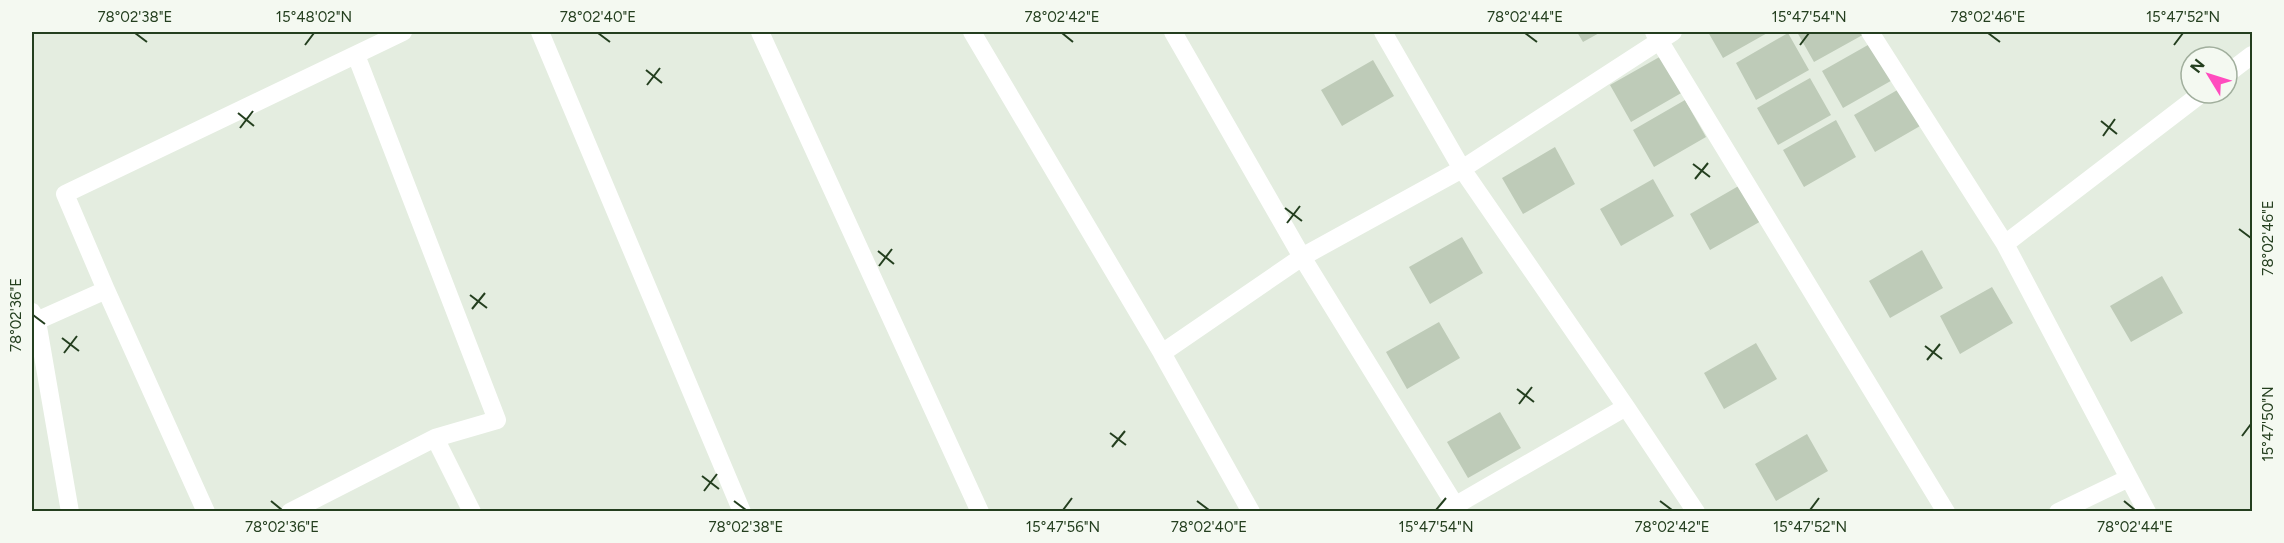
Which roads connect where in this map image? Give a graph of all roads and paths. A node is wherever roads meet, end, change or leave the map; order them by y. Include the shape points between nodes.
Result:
1 (403, 32) edge
2 (540, 32) edge
3 (760, 32) edge
4 (972, 32) edge
5 (1173, 32) edge
6 (1383, 32) edge
7 (1870, 32) edge
8 (1662, 34) edge
9 (356, 55) junction
10 (2253, 55) edge
11 (2239, 65) edge
12 (2186, 105) edge
13 (1461, 169) junction
14 (2005, 243) junction
15 (1302, 257) junction
16 (106, 290) junction
17 (33, 318) edge
18 (1162, 353) junction
19 (1626, 406) junction
20 (435, 438) junction
21 (2129, 478) junction
22 (1449, 509) edge
23 (70, 512) edge
24 (206, 512) edge
25 (290, 512) edge
26 (472, 512) edge
27 (742, 512) edge
28 (980, 512) edge
29 (1251, 512) edge
30 (1696, 512) edge
31 (1946, 512) edge
32 (2058, 512) edge
33 (2147, 512) edge

1 - 9 street
2 - 27 street
3 - 28 street
4 - 18 street
5 - 15 street
6 - 13 street
7 - 14 street
8 - 13 street
8 - 31 street
9 - 16 street via 65,194
9 - 20 street via 497,420
10 - 11 street
12 - 14 street
13 - 15 street
13 - 19 street
14 - 21 street
15 - 18 street
15 - 22 street
16 - 17 street
16 - 24 street
17 - 23 street
18 - 29 street
19 - 22 street
19 - 30 street
20 - 25 street
20 - 26 street
21 - 32 street
21 - 33 street

